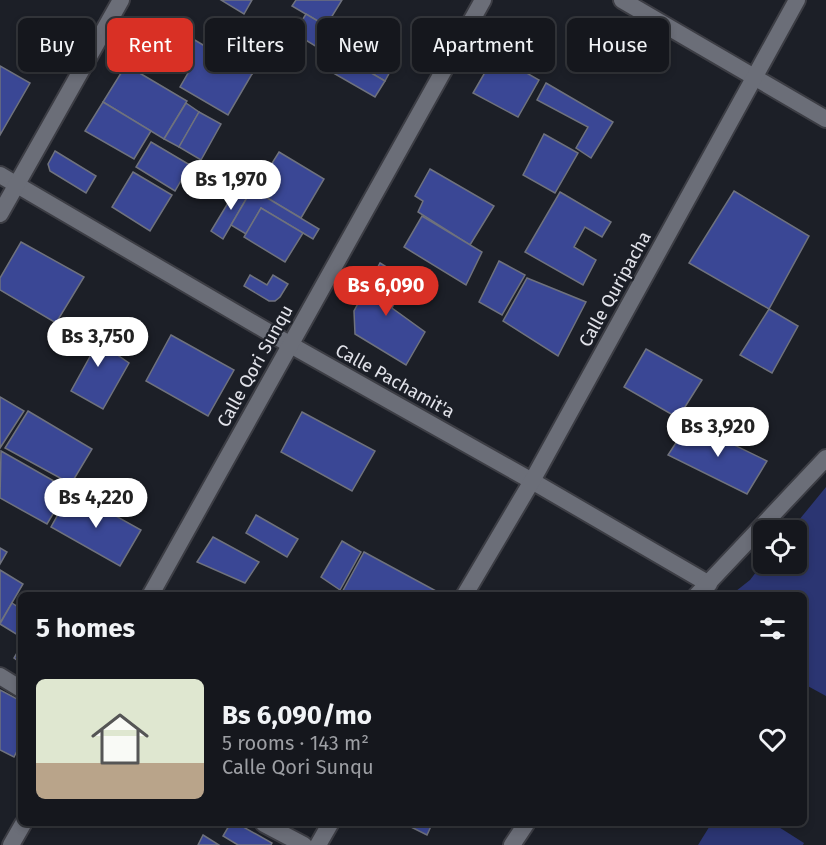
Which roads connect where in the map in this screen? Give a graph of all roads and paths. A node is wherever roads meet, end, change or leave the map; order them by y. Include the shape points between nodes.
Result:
1 (121, 0) edge
2 (483, 0) edge
3 (622, 0) edge
4 (797, 0) edge
5 (754, 77) junction
6 (826, 119) edge
7 (0, 175) edge
8 (17, 185) junction
9 (0, 214) edge
10 (289, 344) junction
11 (826, 458) edge
12 (532, 481) junction
13 (709, 584) junction
14 (152, 592) edge
15 (466, 592) edge
16 (700, 592) edge
17 (0, 676) edge
18 (18, 686) edge
19 (22, 826) edge
20 (268, 826) edge
21 (329, 826) edge
22 (525, 826) edge
23 (10, 845) edge
24 (304, 845) edge
25 (318, 845) edge
26 (512, 845) edge

1 - 8 street
2 - 10 street, Calle Qori Sunqu
3 - 5 street
4 - 5 street, Calle Quripacha
5 - 6 street
5 - 12 street, Calle Quripacha
7 - 8 street, Calle Pachamit'a
8 - 9 street
8 - 10 street, Calle Pachamit'a
10 - 12 street, Calle Pachamit'a
10 - 14 street, Calle Qori Sunqu
11 - 13 street
12 - 13 street, Calle Pachamit'a
12 - 15 street, Calle Quripacha
13 - 16 street
17 - 18 street
19 - 23 street
20 - 24 street
21 - 25 street
22 - 26 street

